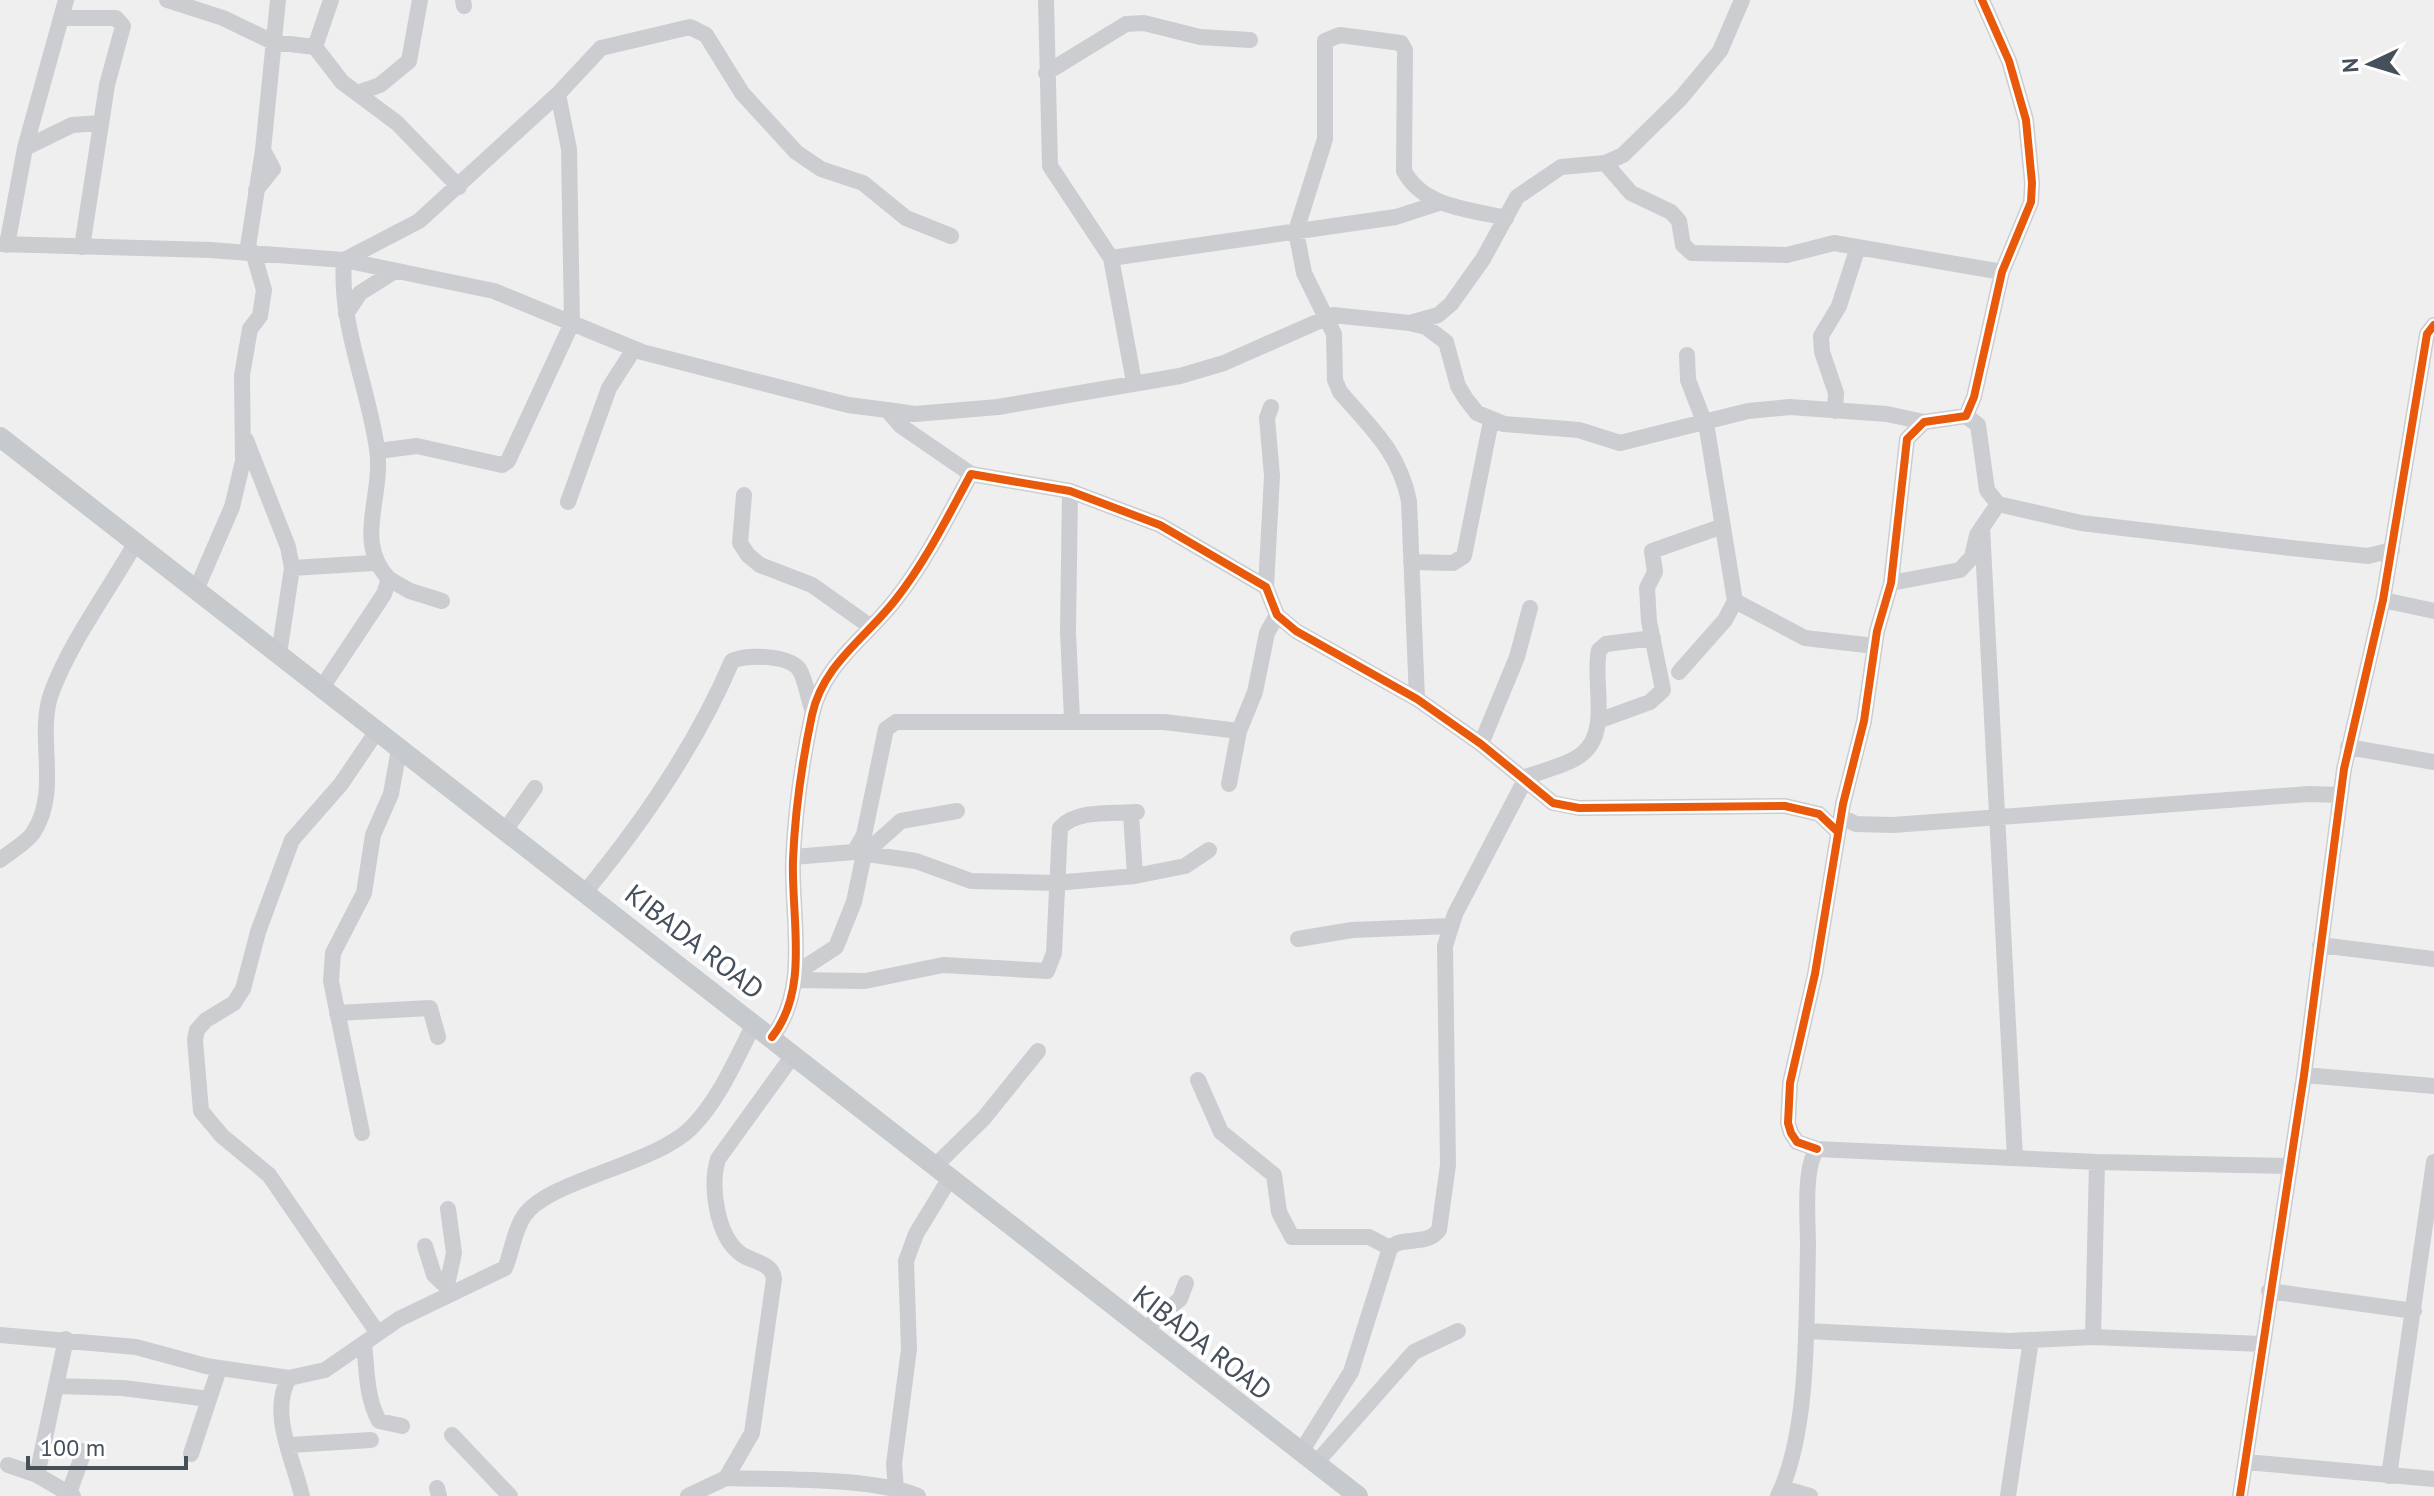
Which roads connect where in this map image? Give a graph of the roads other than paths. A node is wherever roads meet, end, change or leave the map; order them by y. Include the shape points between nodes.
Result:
1 (66, 0) edge
2 (167, 0) edge
3 (278, 0) edge
4 (331, 0) edge
5 (420, 0) edge
6 (1046, 0) edge
7 (1742, 0) edge
8 (1989, 3) edge
9 (61, 18) junction
10 (1250, 40) dead end
11 (273, 42) junction
12 (315, 47) junction
13 (1046, 73) junction
14 (357, 93) junction
15 (558, 94) junction
16 (101, 123) junction
17 (25, 148) junction
18 (1605, 163) junction
19 (459, 187) junction
20 (1439, 203) junction
21 (1506, 218) junction
22 (1296, 231) junction
23 (951, 236) dead end
24 (4, 245) edge
25 (82, 247) junction
26 (1858, 247) junction
27 (250, 253) junction
28 (1111, 258) junction
29 (344, 260) junction
30 (395, 271) junction
31 (2002, 272) junction
32 (1451, 304) junction
33 (346, 314) junction
34 (1324, 317) junction
35 (572, 323) junction
36 (1410, 323) junction
37 (2434, 325) edge
38 (1446, 342) junction
39 (634, 349) junction
40 (1687, 355) dead end
41 (1134, 382) junction
42 (1271, 407) dead end
43 (887, 410) junction
44 (1835, 411) junction
45 (1966, 416) junction
46 (1491, 421) junction
47 (1702, 421) junction
48 (1924, 422) junction
49 (243, 434) junction
50 (0, 437) edge
51 (378, 451) junction
52 (971, 474) junction
53 (1070, 491) junction
54 (744, 495) dead end
55 (568, 502) dead end
56 (1998, 504) junction
57 (1723, 526) junction
58 (1982, 527) junction
59 (135, 544) junction
60 (2392, 550) junction
61 (1411, 562) junction
62 (374, 563) junction
63 (292, 568) junction
64 (389, 579) junction
65 (1891, 583) junction
66 (1266, 587) junction
67 (196, 590) junction
68 (2383, 600) junction
69 (442, 601) dead end
70 (1735, 601) junction
71 (1530, 608) dead end
72 (2434, 611) edge
73 (1277, 615) junction
74 (871, 627) junction
75 (1653, 638) junction
76 (1875, 646) junction
77 (279, 654) junction
78 (1679, 672) dead end
79 (321, 689) junction
80 (1417, 699) junction
81 (813, 712) junction
82 (1072, 720) junction
83 (1598, 721) junction
84 (377, 731) junction
85 (1239, 731) junction
86 (1481, 744) junction
87 (2348, 747) junction
88 (399, 749) junction
89 (2434, 762) edge
90 (1524, 779) junction
91 (1229, 784) dead end
92 (535, 788) dead end
93 (2340, 795) junction
94 (957, 811) dead end
95 (1819, 814) junction
96 (1996, 817) junction
97 (1841, 818) junction
98 (504, 832) junction
99 (1209, 850) dead end
100 (859, 853) junction
101 (793, 857) junction
102 (0, 860) edge
103 (1135, 876) junction
104 (1055, 883) junction
105 (586, 891) junction
106 (1450, 926) junction
107 (1298, 939) dead end
108 (2320, 945) junction
109 (2434, 959) edge
110 (796, 977) junction
111 (337, 1013) junction
112 (754, 1024) junction
113 (438, 1037) dead end
114 (772, 1037) junction
115 (1038, 1051) dead end
116 (794, 1054) junction
117 (2304, 1075) junction
118 (1198, 1080) dead end
119 (2434, 1086) edge
120 (362, 1133) dead end
121 (1817, 1149) junction
122 (2015, 1158) junction
123 (2097, 1162) junction
124 (2434, 1162) edge
125 (2290, 1166) junction
126 (942, 1172) junction
127 (448, 1209) dead end
128 (425, 1246) dead end
129 (1390, 1248) junction
130 (2427, 1266) edge
131 (1186, 1283) dead end
132 (450, 1289) junction
133 (2269, 1291) junction
134 (2414, 1311) junction
135 (1144, 1330) junction
136 (1458, 1331) dead end
137 (1806, 1331) junction
138 (2, 1332) edge
139 (377, 1332) junction
140 (2093, 1337) junction
141 (66, 1339) junction
142 (2031, 1340) junction
143 (364, 1344) junction
144 (2262, 1344) junction
145 (219, 1369) junction
146 (289, 1378) junction
147 (56, 1386) junction
148 (209, 1399) junction
149 (402, 1426) dead end
150 (452, 1435) dead end
151 (371, 1440) dead end
152 (290, 1445) junction
153 (99, 1451) dead end
154 (191, 1454) dead end
155 (1308, 1457) junction
156 (2246, 1462) junction
157 (8, 1465) dead end
158 (37, 1475) junction
159 (2389, 1476) junction
160 (726, 1478) junction
161 (2434, 1479) edge
162 (896, 1489) junction
163 (1780, 1492) edge
164 (71, 1495) edge
165 (302, 1496) edge
166 (510, 1496) edge
167 (688, 1496) edge
168 (918, 1496) edge
169 (1358, 1496) edge
170 (1810, 1496) edge
171 (2008, 1496) edge
172 (2240, 1496) edge

1 - 9 street
2 - 11 street
3 - 11 street
4 - 12 street
5 - 14 street via 409,61 380,85
6 - 13 street
7 - 18 street via 1720,51 1698,79 1623,155
8 - 31 street via 2026,120 2032,183 2031,202
9 - 16 street via 116,18 123,26
9 - 17 street
10 - 13 street via 1126,24
11 - 12 street
11 - 27 street
12 - 14 street
13 - 28 street via 1050,166
14 - 19 street via 397,123
15 - 19 street
15 - 23 street via 601,48 695,28 706,35 757,112 796,152 821,169 863,183 906,218
15 - 35 street via 569,149
16 - 17 street via 72,125
16 - 25 street
17 - 24 street
18 - 21 street via 1561,167 1523,191
18 - 26 street via 1631,193 1671,212 1679,221 1683,245 1692,253 1787,255 1816,244
19 - 29 street via 419,221
20 - 21 street
20 - 22 street via 1396,217
20 - 22 street via 1409,181 1404,171 1401,43 1330,37 1325,41 1325,139
21 - 32 street
22 - 28 street
22 - 34 street via 1304,273
24 - 25 street
25 - 27 street
26 - 31 street
26 - 44 street via 1839,306 1821,336 1836,393
27 - 29 street
27 - 49 street via 264,290 242,375
28 - 41 street
29 - 30 street
29 - 33 street
30 - 33 street via 360,293
30 - 35 street via 494,291
31 - 45 street
32 - 36 street via 1438,315
32 - 38 street
33 - 51 street
34 - 36 street via 1358,315
34 - 41 street via 1224,363
34 - 61 street via 1334,334 1340,392 1392,451 1404,476
35 - 39 street
35 - 51 street via 502,465 417,446
36 - 38 street
37 - 60 street via 2427,334
38 - 46 street via 1458,386 1477,413
39 - 43 street via 848,405
39 - 55 street via 609,388
40 - 47 street via 1688,380
41 - 43 street via 998,407 915,414
42 - 66 street
43 - 52 street via 901,426
44 - 47 street via 1790,407
44 - 48 street
45 - 48 street
45 - 56 street via 1978,425 1987,490
46 - 47 street via 1579,430 1620,443
46 - 61 street via 1464,556 1453,563
47 - 57 street
48 - 65 street via 1907,439
49 - 63 street
49 - 67 street via 243,461 232,507
50 - 59 main road, KIBADA ROAD
51 - 62 street via 370,545
52 - 53 street
52 - 74 street via 919,568
53 - 66 street via 1141,515
53 - 82 street
54 - 74 street via 740,543 748,555 812,585
56 - 58 street
56 - 60 street via 2081,523 2260,544 2368,556
57 - 70 street
57 - 75 street via 1652,551 1655,572 1647,588
58 - 65 street via 1972,557 1960,570
58 - 96 street
59 - 67 main road, KIBADA ROAD
59 - 102 street via 50,696 47,791 33,833
60 - 68 street
61 - 80 street
62 - 63 street
62 - 64 street
63 - 77 street
64 - 69 street
64 - 79 street
65 - 76 street
66 - 73 street
67 - 77 main road, KIBADA ROAD
68 - 72 street
68 - 87 street
70 - 76 street via 1805,638
70 - 78 street
71 - 86 street via 1517,657
73 - 80 street
73 - 85 street
74 - 81 street via 844,653
75 - 83 street via 1661,695
75 - 83 street via 1606,644 1599,650
76 - 97 street
77 - 79 main road, KIBADA ROAD
79 - 84 main road, KIBADA ROAD
80 - 86 street
81 - 101 street
81 - 105 street via 799,670 790,662 755,657 732,661 714,702 649,807
82 - 85 street via 1164,722
82 - 100 street via 896,722 886,729
83 - 90 street via 1594,741 1580,756
84 - 88 main road, KIBADA ROAD
84 - 139 street via 341,784 292,840 243,989 234,1003 206,1020 195,1040 201,1111 269,1175
85 - 91 street
86 - 90 street
87 - 89 street
87 - 93 street
88 - 98 main road, KIBADA ROAD
88 - 111 street via 391,794 373,835 364,893 333,953
90 - 95 street via 1567,808 1759,803
90 - 106 street
92 - 98 street
93 - 96 street
93 - 108 street
94 - 100 street via 901,821
95 - 97 street
95 - 97 street
96 - 97 street via 1893,825
96 - 122 street
97 - 121 street via 1788,1102 1791,1133 1797,1142
98 - 105 main road, KIBADA ROAD
99 - 103 street via 1185,866
100 - 101 street
100 - 104 street via 916,861 971,881
100 - 110 street via 854,902 836,947
101 - 110 street
103 - 104 street
103 - 104 street via 1134,812 1084,815 1067,820 1056,839
104 - 110 street via 1054,953 1047,971 943,965 865,981
105 - 112 main road, KIBADA ROAD
106 - 107 street via 1352,930
106 - 129 street via 1443,968 1448,1165 1439,1230 1427,1240
108 - 109 street
108 - 117 street
110 - 114 street via 789,1010
111 - 113 street via 430,1008
111 - 120 street
112 - 114 main road, KIBADA ROAD
112 - 132 street via 725,1081 690,1129 657,1150 539,1202 522,1218 505,1268
114 - 116 main road, KIBADA ROAD
115 - 126 street
116 - 126 main road, KIBADA ROAD
116 - 160 street via 718,1159 715,1171 724,1233 741,1254 766,1265 774,1279 755,1424
117 - 119 street
117 - 125 street
118 - 129 street via 1221,1132 1274,1175 1279,1212 1292,1237 1369,1237
121 - 122 street
121 - 137 street via 1809,1191
122 - 123 street
123 - 125 street
123 - 140 street
124 - 130 street
125 - 133 street
126 - 135 main road, KIBADA ROAD
126 - 162 street via 906,1261 909,1349 894,1464
127 - 132 street via 454,1253
128 - 132 street via 434,1275
129 - 155 street via 1351,1372
130 - 134 street
131 - 135 street via 1180,1299
132 - 139 street
133 - 134 street
133 - 144 street
134 - 159 street
135 - 155 main road, KIBADA ROAD
136 - 155 street via 1414,1352
137 - 142 street
137 - 163 street via 1797,1417
138 - 141 street
139 - 143 street
140 - 142 street
140 - 144 street
141 - 145 street via 136,1347
141 - 147 street
142 - 171 street
143 - 146 street via 325,1370
143 - 149 street via 376,1416
144 - 156 street
145 - 146 street
145 - 148 street
146 - 152 street via 279,1417
147 - 148 street
147 - 158 street
148 - 154 street
150 - 166 street
151 - 152 street
152 - 165 street
153 - 164 street via 84,1451
155 - 169 main road, KIBADA ROAD
156 - 159 street
156 - 172 street
157 - 158 street
158 - 164 street
159 - 161 street
160 - 162 street
160 - 167 street
162 - 168 street
163 - 170 street

